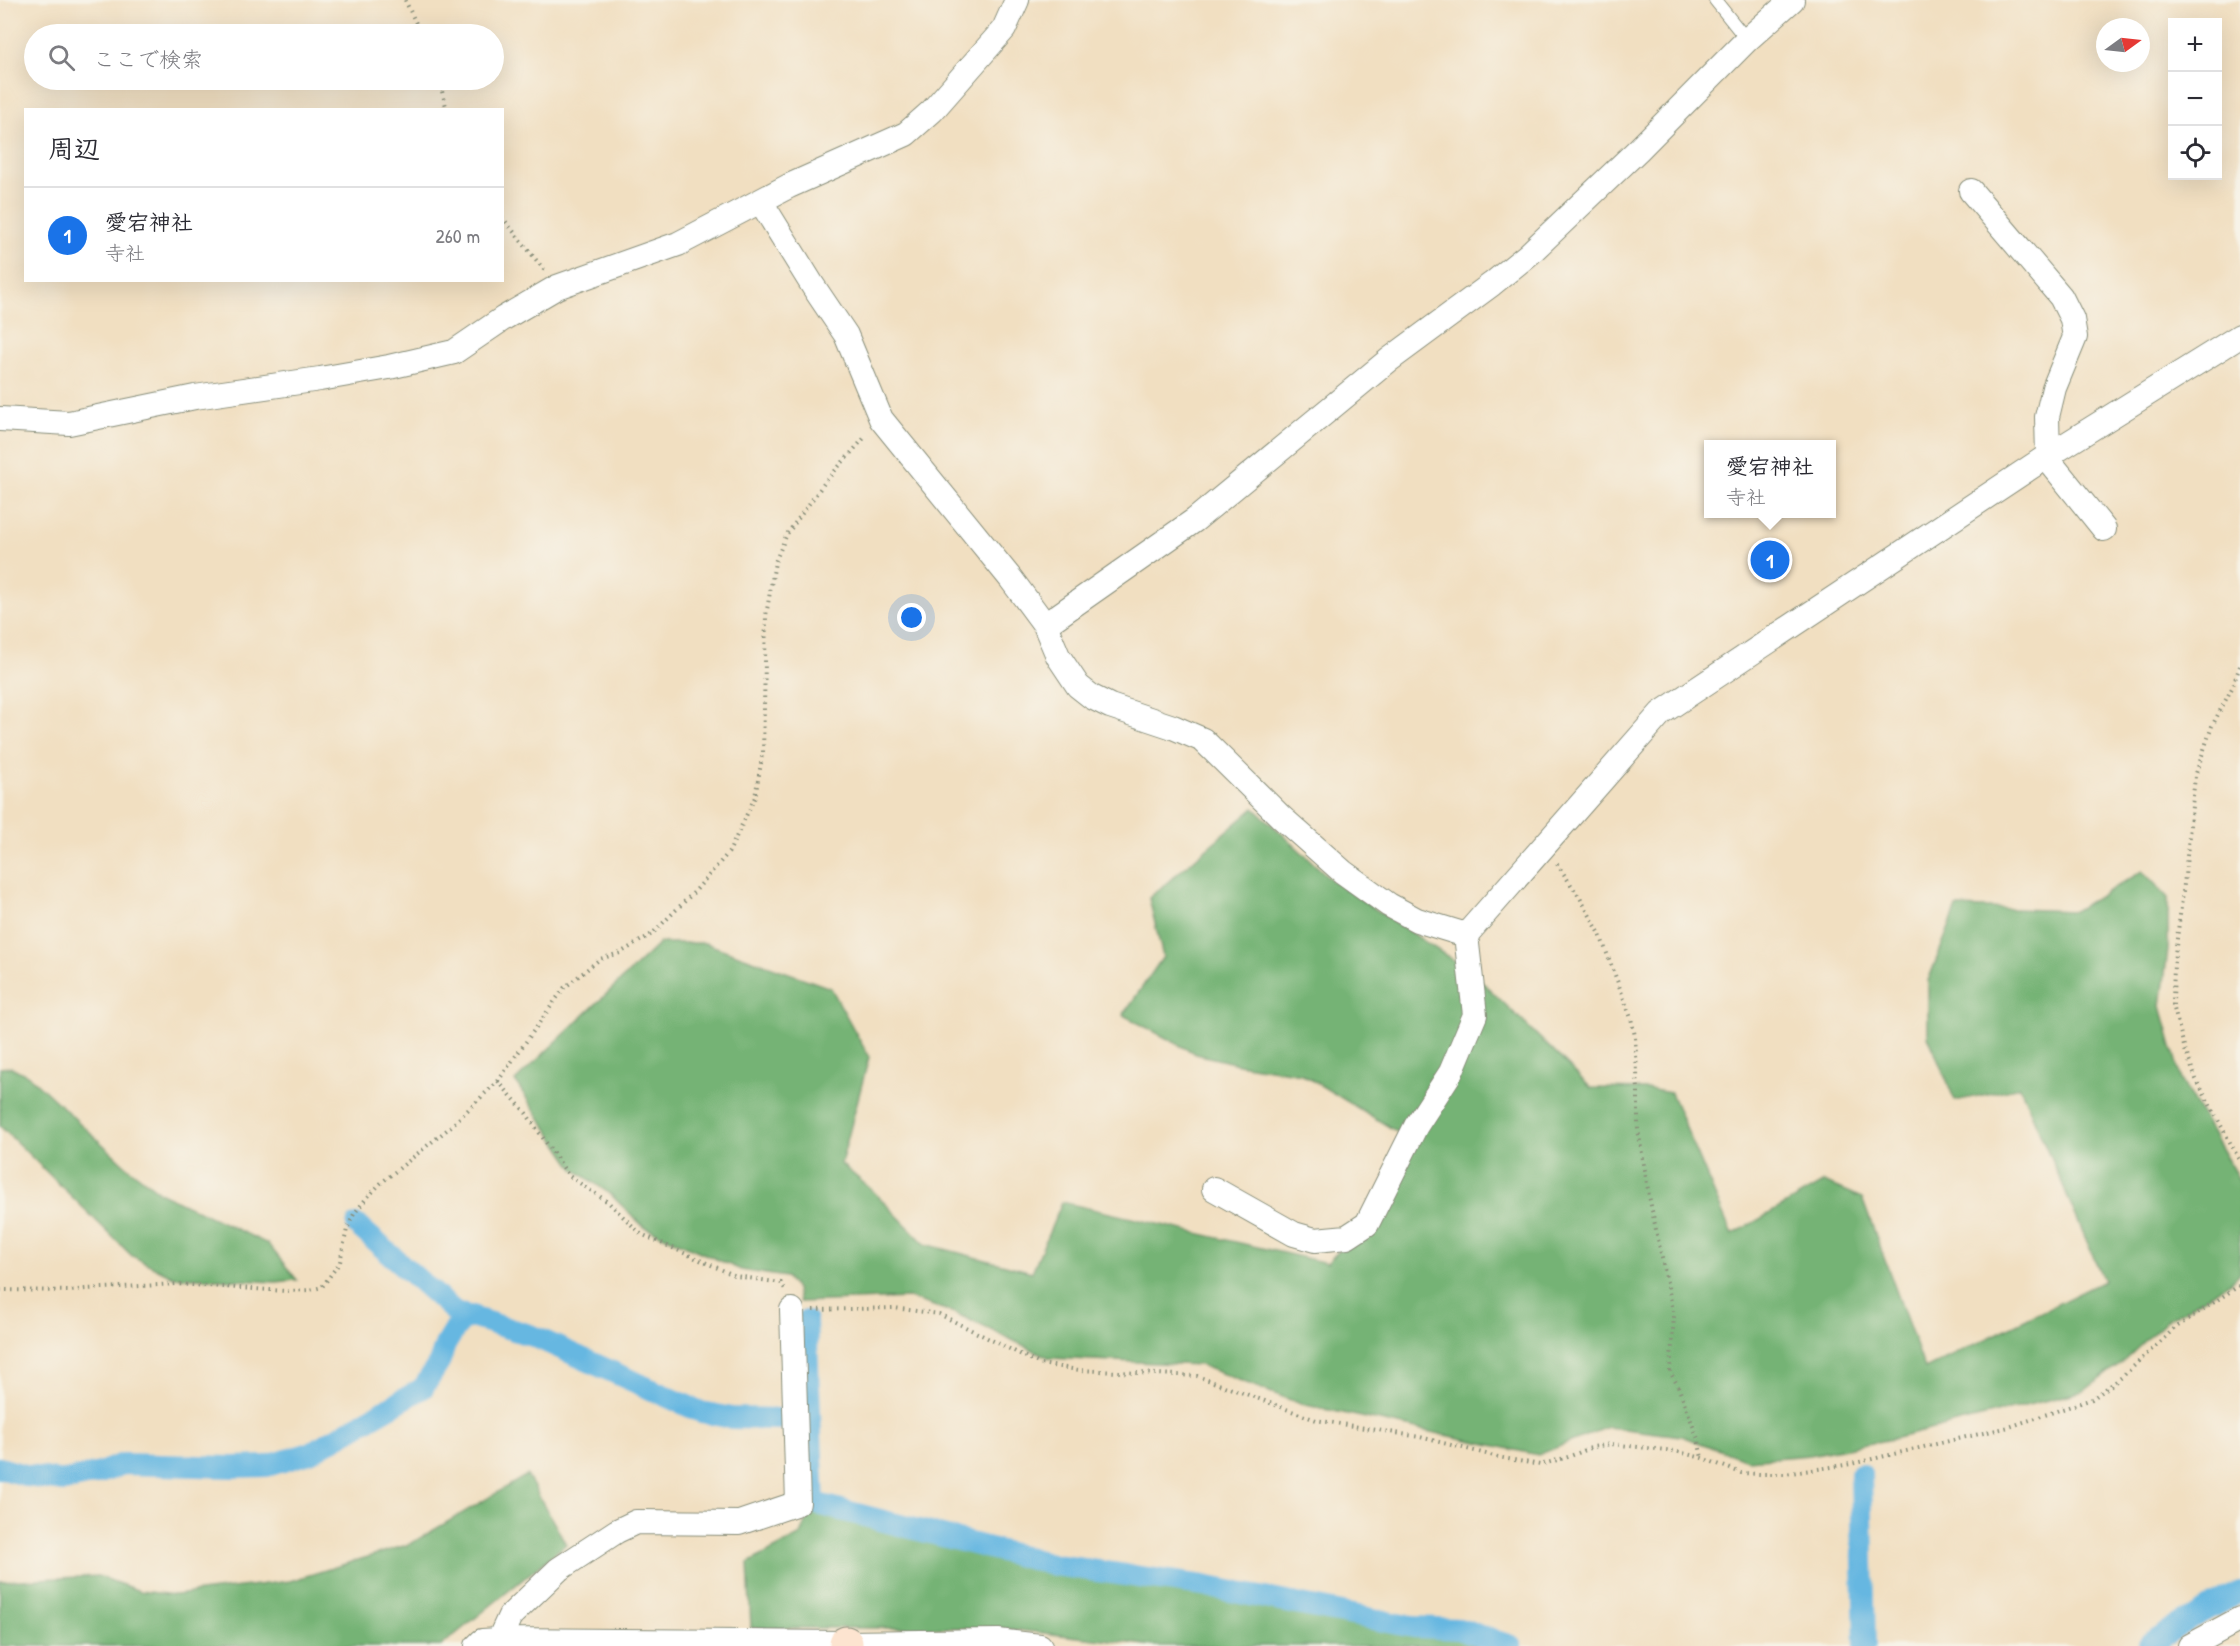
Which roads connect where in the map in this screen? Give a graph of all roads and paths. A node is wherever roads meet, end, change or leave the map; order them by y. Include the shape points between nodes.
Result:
1 (405, 0) edge
2 (1017, 0) edge
3 (1715, 0) edge
4 (1792, 0) edge
5 (416, 24) edge
6 (1747, 40) junction
7 (442, 90) edge
8 (446, 108) edge
9 (1971, 191) dead end
10 (760, 202) junction
11 (504, 220) edge
12 (557, 287) junction
13 (2240, 336) edge
14 (0, 419) edge
15 (881, 419) junction
16 (2047, 457) junction
17 (2104, 529) dead end
18 (1045, 625) junction
19 (2240, 666) edge
20 (1545, 846) junction
21 (1466, 935) junction
22 (498, 1081) junction
23 (2240, 1161) edge
24 (1214, 1190) dead end
25 (2240, 1285) edge
26 (0, 1290) edge
27 (792, 1310) junction
28 (1702, 1458) junction
29 (2240, 1619) edge
30 (488, 1643) edge
31 (537, 1644) edge
32 (846, 1645) edge
33 (1040, 1646) edge
34 (2190, 1646) edge

1 - 5 path
2 - 10 street via 1004,29 932,111 906,134
3 - 6 lane
4 - 6 street
6 - 18 street via 1529,254 1389,360 1195,520
7 - 8 path
9 - 16 street via 2061,297 2072,319 2075,337 2047,417
10 - 12 street via 678,244
10 - 15 street via 846,334
11 - 12 path
12 - 14 street via 454,352 69,423
13 - 16 street
15 - 18 street
15 - 22 path via 825,482 787,534 776,562 766,616 764,752 755,797 729,852 652,934 620,953 600,959 564,988
16 - 17 street
16 - 20 street via 1661,713
18 - 21 street via 1067,672 1092,697 1203,740 1281,817 1352,879 1417,920
19 - 23 path via 2212,726 2195,776 2172,1005 2196,1079
20 - 21 street
20 - 28 path via 1599,932 1631,1018 1638,1129 1674,1316 1670,1372 1693,1425
21 - 24 street via 1475,1016 1451,1072 1416,1126 1367,1224 1347,1237 1315,1240 1294,1234
22 - 26 path via 365,1200 347,1229 340,1262 321,1287 286,1291 177,1284 71,1292
22 - 27 path via 533,1122 568,1176 608,1202 641,1234 736,1276 781,1283
25 - 28 path via 2175,1328 2092,1399 2009,1427 1851,1464 1785,1474 1741,1473
27 - 28 path via 894,1308 939,1314 1040,1364 1079,1370 1197,1376 1316,1420 1420,1437 1540,1465 1611,1444
27 - 30 street via 798,1503 739,1523 636,1522 616,1531 559,1569
29 - 34 street
30 - 31 street
31 - 32 street
32 - 33 street via 998,1641

